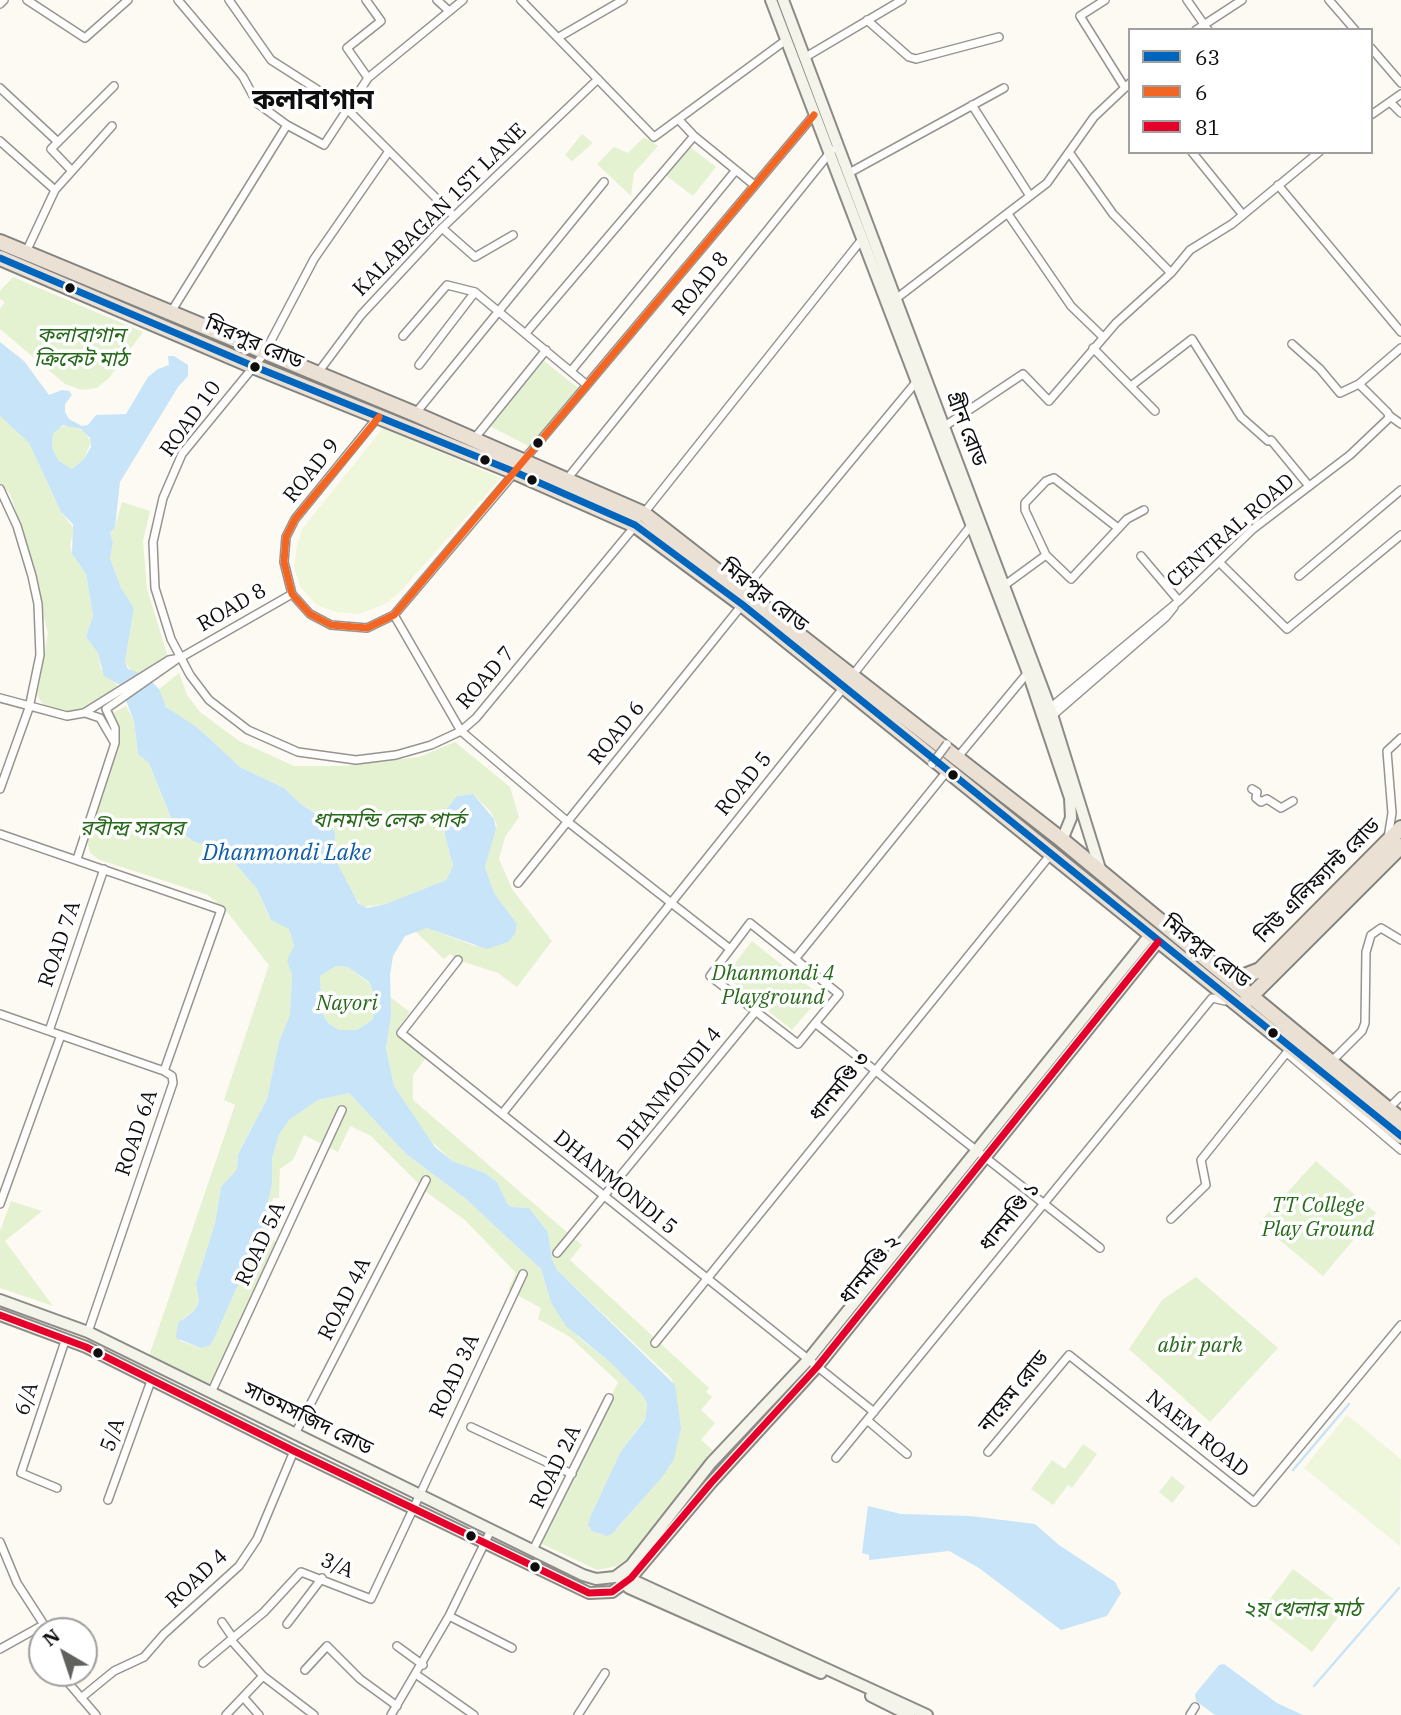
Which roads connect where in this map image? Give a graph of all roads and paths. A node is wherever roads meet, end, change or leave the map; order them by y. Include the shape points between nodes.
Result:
1 (4, 0) edge
2 (27, 0) edge
3 (128, 0) edge
4 (178, 0) edge
5 (229, 0) edge
6 (366, 0) edge
7 (437, 0) edge
8 (463, 0) edge
9 (521, 0) edge
10 (623, 0) edge
11 (771, 0) edge
12 (783, 0) edge
13 (902, 0) edge
14 (1105, 0) edge
15 (1187, 0) edge
16 (1242, 0) edge
17 (1329, 0) edge
18 (0, 4) edge
19 (449, 11) junction
20 (867, 20) junction
21 (1203, 28) edge
22 (1353, 28) edge
23 (559, 37) junction
24 (999, 37) dead end
25 (786, 40) junction
26 (1373, 50) edge
27 (804, 58) junction
28 (368, 78) junction
29 (598, 79) junction
30 (1401, 83) edge
31 (1127, 85) edge
32 (114, 86) dead end
33 (0, 88) edge
34 (1004, 88) dead end
35 (1401, 94) edge
36 (1390, 102) junction
37 (972, 106) junction
38 (346, 108) junction
39 (1401, 113) edge
40 (1373, 114) edge
41 (814, 115) junction
42 (679, 120) junction
43 (287, 125) junction
44 (113, 126) dead end
45 (694, 136) junction
46 (0, 141) edge
47 (58, 142) junction
48 (838, 145) junction
49 (390, 151) junction
50 (828, 152) junction
51 (1069, 152) junction
52 (1194, 154) edge
53 (1317, 154) edge
54 (736, 170) junction
55 (72, 171) junction
56 (849, 173) junction
57 (604, 182) dead end
58 (753, 184) junction
59 (1278, 185) junction
60 (55, 190) junction
61 (1030, 196) junction
62 (1008, 214) junction
63 (1243, 215) junction
64 (454, 216) junction
65 (442, 228) junction
66 (872, 231) junction
67 (513, 235) dead end
68 (862, 239) junction
69 (0, 242) edge
70 (26, 253) junction
71 (0, 258) edge
72 (1171, 273) junction
73 (475, 292) junction
74 (897, 299) junction
75 (497, 309) junction
76 (171, 313) junction
77 (1401, 332) edge
78 (526, 333) junction
79 (404, 336) dead end
80 (1102, 338) junction
81 (1292, 344) dead end
82 (1093, 348) junction
83 (1401, 348) edge
84 (546, 350) junction
85 (264, 354) junction
86 (419, 365) dead end
87 (253, 366) junction
88 (571, 371) junction
89 (317, 375) junction
90 (917, 380) junction
91 (587, 384) junction
92 (1359, 384) junction
93 (1131, 386) junction
94 (1155, 411) dead end
95 (415, 414) junction
96 (1390, 416) junction
97 (379, 417) junction
98 (1401, 424) edge
99 (945, 426) junction
100 (473, 439) junction
101 (519, 466) junction
102 (567, 480) junction
103 (1309, 486) junction
104 (0, 489) edge
105 (1401, 490) edge
106 (1144, 510) dead end
107 (978, 516) junction
108 (640, 519) junction
109 (971, 526) junction
110 (1118, 528) junction
111 (1401, 535) edge
112 (1046, 555) junction
113 (1141, 556) dead end
114 (1220, 562) junction
115 (1298, 576) dead end
116 (1004, 585) junction
117 (292, 594) junction
118 (743, 598) junction
119 (1179, 600) junction
120 (394, 615) junction
121 (174, 661) junction
122 (1030, 669) junction
123 (848, 681) junction
124 (0, 698) edge
125 (104, 706) junction
126 (29, 708) junction
127 (1051, 712) junction
128 (84, 713) junction
129 (461, 731) junction
130 (1401, 738) edge
131 (115, 743) junction
132 (952, 764) junction
133 (0, 789) edge
134 (1252, 789) dead end
135 (1293, 801) dead end
136 (568, 822) junction
137 (1401, 828) edge
138 (0, 834) edge
139 (1062, 840) junction
140 (1397, 846) edge
141 (1051, 853) junction
142 (77, 859) junction
143 (104, 869) junction
144 (1102, 875) junction
145 (519, 883) dead end
146 (671, 904) junction
147 (1162, 922) junction
148 (1154, 939) junction
149 (1401, 940) edge
150 (730, 949) junction
151 (1295, 951) junction
152 (795, 959) junction
153 (458, 960) dead end
154 (1252, 994) junction
155 (1241, 1006) junction
156 (756, 1012) junction
157 (0, 1014) edge
158 (1278, 1016) junction
159 (815, 1023) junction
160 (49, 1031) junction
161 (61, 1035) junction
162 (1290, 1050) junction
163 (1331, 1062) junction
164 (164, 1071) junction
165 (876, 1073) junction
166 (1396, 1101) edge
167 (342, 1110) dead end
168 (502, 1114) junction
169 (1401, 1120) edge
170 (1401, 1136) edge
171 (1401, 1150) edge
172 (981, 1154) junction
173 (426, 1180) dead end
174 (605, 1197) junction
175 (1044, 1203) junction
176 (0, 1205) edge
177 (1171, 1219) dead end
178 (1100, 1248) dead end
179 (557, 1253) dead end
180 (523, 1274) dead end
181 (708, 1280) junction
182 (0, 1300) edge
183 (0, 1315) edge
184 (1401, 1325) edge
185 (88, 1332) junction
186 (66, 1338) junction
187 (655, 1343) dead end
188 (1069, 1355) joint
189 (812, 1363) junction
190 (150, 1381) junction
191 (211, 1393) junction
192 (609, 1398) dead end
193 (874, 1412) junction
194 (867, 1420) junction
195 (471, 1427) dead end
196 (295, 1434) junction
197 (294, 1451) junction
198 (988, 1452) dead end
199 (907, 1454) dead end
200 (836, 1458) dead end
201 (572, 1474) junction
202 (57, 1488) dead end
203 (418, 1494) junction
204 (108, 1500) dead end
205 (412, 1508) junction
206 (491, 1530) junction
207 (0, 1542) edge
208 (485, 1543) junction
209 (533, 1550) junction
210 (322, 1578) junction
211 (625, 1579) junction
212 (371, 1599) joint
213 (449, 1616) junction
214 (38, 1617) edge
215 (222, 1622) dead end
216 (287, 1624) dead end
217 (28, 1636) edge
218 (232, 1639) junction
219 (397, 1646) dead end
220 (512, 1648) dead end
221 (0, 1649) edge
222 (203, 1663) dead end
223 (423, 1665) junction
224 (305, 1670) dead end
225 (605, 1673) dead end
226 (416, 1675) junction
227 (263, 1676) junction
228 (846, 1680) junction
229 (72, 1687) edge
230 (82, 1698) junction
231 (244, 1698) junction
232 (397, 1706) junction
233 (1195, 1707) dead end
234 (96, 1715) edge
235 (226, 1715) edge
236 (260, 1715) edge
237 (314, 1715) edge
238 (391, 1715) edge
239 (474, 1715) edge
240 (578, 1715) edge
241 (909, 1715) edge
242 (927, 1715) edge
243 (1190, 1715) edge

1 - 18 street
2 - 3 street via 85,38
4 - 43 street via 243,78 257,103
5 - 38 street via 271,60
6 - 28 street via 381,21 347,48
7 - 19 street
8 - 19 street
9 - 23 street
10 - 23 street
11 - 25 main road, গ্রীন রোড
12 - 27 main road, গ্রীন রোড
13 - 20 street
14 - 31 street via 1080,16
15 - 21 street
16 - 21 street
17 - 22 street
19 - 28 street
20 - 24 street via 916,59
20 - 27 street
23 - 29 street
25 - 41 main road, গ্রীন রোড
25 - 42 street
26 - 30 street
27 - 48 main road, গ্রীন রোড
28 - 38 street
29 - 42 street via 654,137
29 - 64 street, KALABAGAN 1ST LANE
31 - 51 street via 1094,117
32 - 47 street
33 - 47 street
34 - 37 street
35 - 36 street
36 - 39 street
36 - 40 street
37 - 56 street
37 - 61 street
38 - 43 street via 325,144
38 - 49 street
41 - 50 main road, গ্রীন রোড
41 - 58 street, ROAD 8
42 - 45 street
43 - 76 street
44 - 55 street
45 - 54 street
45 - 78 street
46 - 60 street
47 - 55 street via 51,149
48 - 50 street, ROAD 8
48 - 56 main road, গ্রীন রোড
49 - 64 street
49 - 85 street, ROAD 10 via 314,260
50 - 68 main road, গ্রীন রোড
50 - 102 street, ROAD 8
51 - 61 street via 1049,180
51 - 72 street via 1113,214
52 - 63 street
53 - 59 street
54 - 58 street
54 - 88 street
55 - 60 street
56 - 66 main road, গ্রীন রোড
57 - 75 street
58 - 91 street, ROAD 8
59 - 63 street
59 - 77 street
60 - 70 street
61 - 62 street
62 - 74 street
62 - 80 street via 1071,306
63 - 72 street via 1190,250
64 - 65 street, KALABAGAN 1ST LANE
65 - 67 street via 475,257
65 - 89 street, KALABAGAN 1ST LANE via 361,315
66 - 68 street, ROAD 7
66 - 74 main road, গ্রীন রোড
68 - 90 main road, গ্রীন রোড
68 - 108 street, ROAD 7
69 - 70 highway, মিরপুর রোড
70 - 76 highway, মিরপুর রোড
71 - 87 highway, মিরপুর রোড
72 - 80 street
73 - 75 street
73 - 79 street via 447,285
73 - 86 street
74 - 99 main road, গ্রীন রোড
75 - 78 street
75 - 95 street
76 - 85 highway, মিরপুর রোড
78 - 84 street
80 - 82 street
81 - 92 street via 1340,393
82 - 93 street
82 - 99 street via 1049,401 1023,374
83 - 92 street
84 - 88 street
84 - 100 street
85 - 87 street, ROAD 10
85 - 89 highway, মিরপুর রোড
87 - 97 highway, মিরপুর রোড
87 - 121 street, ROAD 10 via 182,454 158,517 153,542 155,588
88 - 91 street
89 - 95 highway, মিরপুর রোড
90 - 109 main road, গ্রীন রোড
90 - 118 street, ROAD 6
91 - 101 street, ROAD 8
92 - 96 street
93 - 94 street
93 - 103 street via 1192,339 1241,417 1271,440
95 - 100 highway, মিরপুর রোড
96 - 98 street
96 - 103 street, CENTRAL ROAD
97 - 101 highway, মিরপুর রোড
97 - 117 street, ROAD 9 via 290,527 284,562
99 - 107 main road, গ্রীন রোড
100 - 101 highway, মিরপুর রোড
101 - 102 highway, মিরপুর রোড
101 - 108 highway, মিরপুর রোড
101 - 120 street, ROAD 8
102 - 108 highway, মিরপুর রোড
103 - 114 street, CENTRAL ROAD via 1253,529
104 - 126 street via 25,548 38,604 40,655
105 - 115 street
106 - 110 street
107 - 109 street, ROAD 5
107 - 116 main road, গ্রীন রোড
108 - 118 highway, মিরপুর রোড
108 - 129 street, ROAD 7 via 494,698
109 - 122 main road, গ্রীন রোড
109 - 123 street, ROAD 5
110 - 112 street via 1074,579
110 - 112 street via 1050,479 1024,507
111 - 114 street via 1287,629
112 - 116 street
113 - 119 street
114 - 119 street, CENTRAL ROAD
116 - 122 main road, গ্রীন রোড
117 - 120 street, ROAD 8 via 310,614 331,625 367,628
117 - 121 street, ROAD 8
118 - 123 highway, মিরপুর রোড
118 - 136 street, ROAD 6
119 - 127 street, CENTRAL ROAD
120 - 129 street
121 - 125 street, ROAD 8
121 - 129 street, ROAD 7 via 219,709 248,730 298,752 356,760 413,751
122 - 127 main road, গ্রীন রোড
122 - 132 street
122 - 139 main road, গ্রীন রোড via 1070,798 1070,818
123 - 132 highway, মিরপুর রোড
123 - 146 street, ROAD 5
124 - 126 street
125 - 128 street, ROAD 8
125 - 131 street via 115,728
126 - 128 street via 67,716
126 - 133 street
127 - 144 main road, গ্রীন রোড
128 - 131 street via 100,718
129 - 136 street
130 - 140 street via 1387,751
131 - 142 street
132 - 139 highway, মিরপুর রোড
132 - 141 highway, মিরপুর রোড
132 - 152 street
134 - 135 street via 1261,802 1267,799 1281,808
136 - 145 street, ROAD 6
136 - 146 street
137 - 140 highway, নিউ এলিফ্যান্ট রোড
138 - 142 street
139 - 141 highway
139 - 144 highway, মিরপুর রোড
140 - 147 highway, নিউ এলিফ্যান্ট রোড via 1260,970 1247,976 1237,976
140 - 151 highway, নিউ এলিফ্যান্ট রোড
141 - 148 highway, মিরপুর রোড
141 - 165 street, ধানমণ্ডি ৩
142 - 143 street
143 - 160 street, ROAD 7A
143 - 164 street, ROAD 6A via 221,910
144 - 147 highway, মিরপুর রোড
146 - 150 street
146 - 168 street, ROAD 5
147 - 154 highway, মিরপুর রোড
148 - 155 highway, মিরপুর রোড
148 - 172 main road, ধানমণ্ডি ২
149 - 163 street via 1381,928 1371,935 1366,952 1365,1023
150 - 152 street via 750,923
150 - 156 street via 710,976
151 - 154 highway, নিউ এলিফ্যান্ট রোড
151 - 158 highway via 1271,984 1269,1001
152 - 159 street via 839,994
153 - 168 street, DHANMONDI 5 via 401,1033
154 - 155 highway, নিউ এলিফ্যান্ট রোড
154 - 158 highway, মিরপুর রোড
155 - 162 highway, মিরপুর রোড
156 - 159 street via 798,1044
156 - 174 street, DHANMONDI 4
157 - 160 street
158 - 163 highway, মিরপুর রোড
159 - 165 street
160 - 161 street
161 - 164 street
161 - 176 street
162 - 170 highway, মিরপুর রোড
162 - 171 street
162 - 175 street, ধানমণ্ডি ১ via 1224,1000 1212,998
162 - 177 street via 1200,1160 1206,1185
163 - 166 highway, মিরপুর রোড
164 - 185 street, ROAD 6A via 173,1083
165 - 172 street
165 - 181 street, ধানমণ্ডি ৩
166 - 169 highway, মিরপুর রোড
167 - 191 street, ROAD 5A
168 - 174 street, DHANMONDI 5
172 - 175 street
172 - 189 main road, ধানমণ্ডি ২
173 - 196 street, ROAD 4A
174 - 179 street, DHANMONDI 4
174 - 181 street, DHANMONDI 5
175 - 178 street
175 - 193 street, ধানমণ্ডি ১
180 - 203 street, ROAD 3A
181 - 187 street, ধানমণ্ডি ৩
181 - 189 street, DHANMONDI 5
182 - 185 main road, সাতমসজিদ রোড
183 - 186 main road, সাতমসজিদ রোড
184 - 188 street, NAEM ROAD via 1254,1502
185 - 191 main road, সাতমসজিদ রোড
186 - 190 main road, সাতমসজিদ রোড
186 - 202 street, 6/A via 21,1473
188 - 198 street, নায়েম রোড
189 - 193 street
189 - 211 main road, ধানমণ্ডি ২ via 711,1463
190 - 197 main road, সাতমসজিদ রোড
190 - 204 street, 5/A
191 - 196 main road, সাতমসজিদ রোড
192 - 201 street, ROAD 2A
193 - 194 street, ধানমণ্ডি ১
194 - 199 street
194 - 200 street, ধানমণ্ডি ১
195 - 201 street
196 - 203 main road, সাতমসজিদ রোড
197 - 205 main road, সাতমসজিদ রোড
197 - 230 street, ROAD 4 via 257,1539 239,1566 144,1657 114,1671
201 - 209 street, ROAD 2A
203 - 205 street, ROAD 3A
203 - 206 main road, সাতমসজিদ রোড
205 - 208 main road, সাতমসজিদ রোড
205 - 212 street, ROAD 3A
206 - 208 street
206 - 209 main road, সাতমসজিদ রোড
207 - 214 street
208 - 211 main road, সাতমসজিদ রোড via 589,1593 605,1593
208 - 213 street
209 - 211 main road, সাতমসজিদ রোড via 596,1579
210 - 212 street, 3/A
210 - 216 street
210 - 218 street, 3/A via 301,1572
211 - 228 main road
213 - 220 street
213 - 223 street
215 - 218 street
217 - 221 street
218 - 222 street
218 - 227 street
219 - 223 street
223 - 226 street
224 - 232 street via 327,1646 360,1679
225 - 240 street
226 - 232 street
226 - 239 street
227 - 231 street
227 - 237 street
228 - 241 main road
228 - 242 main road
229 - 230 street
230 - 234 street
231 - 235 street
231 - 236 street
232 - 238 street
233 - 243 street

